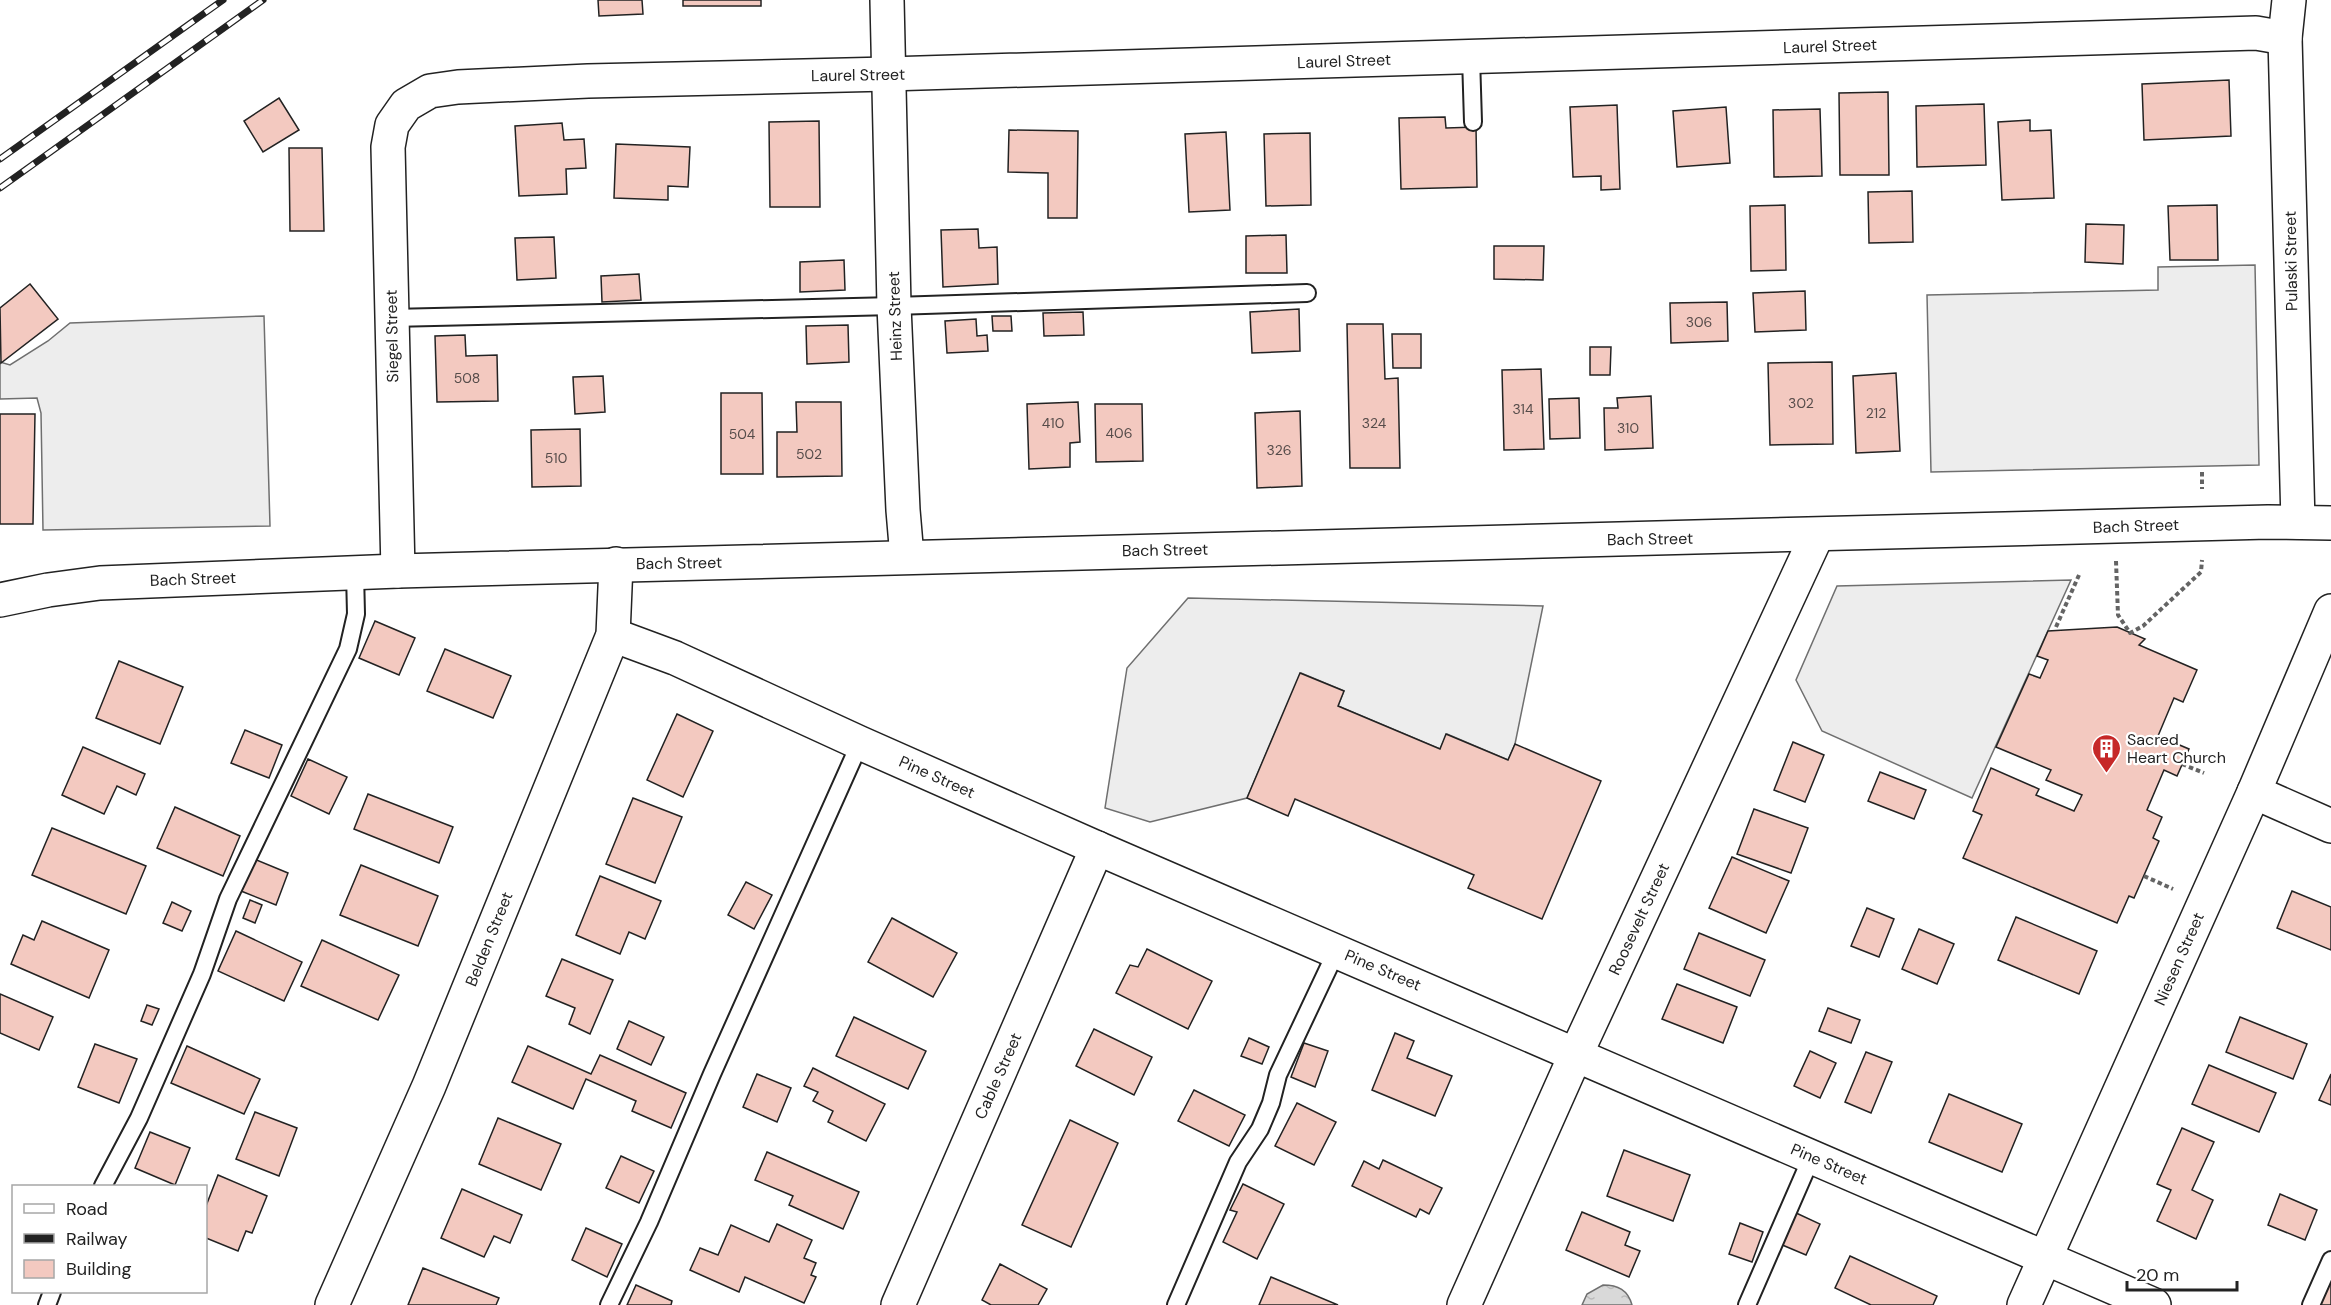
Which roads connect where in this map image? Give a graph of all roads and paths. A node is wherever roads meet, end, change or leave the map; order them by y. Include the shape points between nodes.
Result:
1 (886, 0) edge
2 (2289, 0) edge
3 (2285, 38) junction
4 (1471, 57) junction
5 (888, 74) junction
6 (406, 105) joint
7 (1473, 122) dead end
8 (1307, 293) dead end
9 (894, 306) junction
10 (392, 318) junction
11 (2298, 522) junction
12 (2331, 523) edge
13 (2116, 527) junction
14 (1817, 535) junction
15 (907, 557) junction
16 (616, 564) junction
17 (398, 571) junction
18 (355, 573) junction
19 (2079, 575) dead end
20 (0, 600) edge
21 (2331, 611) edge
22 (2056, 627) dead end
23 (2130, 633) dead end
24 (613, 635) junction
25 (860, 743) junction
26 (2182, 764) dead end
27 (2204, 773) dead end
28 (2254, 792) junction
29 (2331, 826) edge
30 (1097, 848) junction
31 (1337, 950) junction
32 (1576, 1054) junction
33 (1812, 1156) junction
34 (104, 1185) edge
35 (2045, 1257) junction
36 (2331, 1260) edge
37 (332, 1305) edge
38 (609, 1305) edge
39 (898, 1305) edge
40 (1176, 1305) edge
41 (1464, 1305) edge
42 (1747, 1305) edge
43 (2024, 1305) edge
44 (2154, 1305) edge
45 (2312, 1305) edge

1 - 5 street, Heinz Street
2 - 3 street, Pulaski Street
3 - 4 street, Laurel Street via 2256,33
3 - 11 street, Pulaski Street
4 - 5 street, Laurel Street
4 - 7 lane
5 - 6 street, Laurel Street via 458,87 430,92
5 - 9 street, Heinz Street
6 - 10 street, Siegel Street via 392,125 388,147
8 - 9 lane
9 - 10 lane
9 - 15 street, Heinz Street
10 - 17 street, Siegel Street
11 - 12 street, Bach Street
11 - 13 street, Bach Street
13 - 14 street, Bach Street
13 - 23 path via 2118,615
14 - 15 street, Bach Street
14 - 32 street, Roosevelt Street
15 - 16 street, Bach Street
16 - 17 street, Bach Street
16 - 24 street, Belden Street
17 - 18 street, Bach Street
18 - 20 street, Bach Street via 100,583
18 - 34 lane via 356,614 348,649 228,899 202,975 139,1118
19 - 22 path
21 - 28 street, Niesen Street
24 - 25 street, Pine Street via 675,657
24 - 37 street, Belden Street via 432,1079
25 - 30 street, Pine Street
25 - 38 lane
26 - 27 path
28 - 29 street
28 - 35 street, Niesen Street
30 - 31 street, Pine Street
30 - 39 street, Cable Street
31 - 32 street, Pine Street
31 - 40 lane via 1278,1075 1260,1129 1238,1162
32 - 33 street, Pine Street
32 - 41 street, Roosevelt Street
33 - 35 street, Pine Street
33 - 42 lane
35 - 43 street, Niesen Street
35 - 44 street, Pine Street
36 - 45 lane

